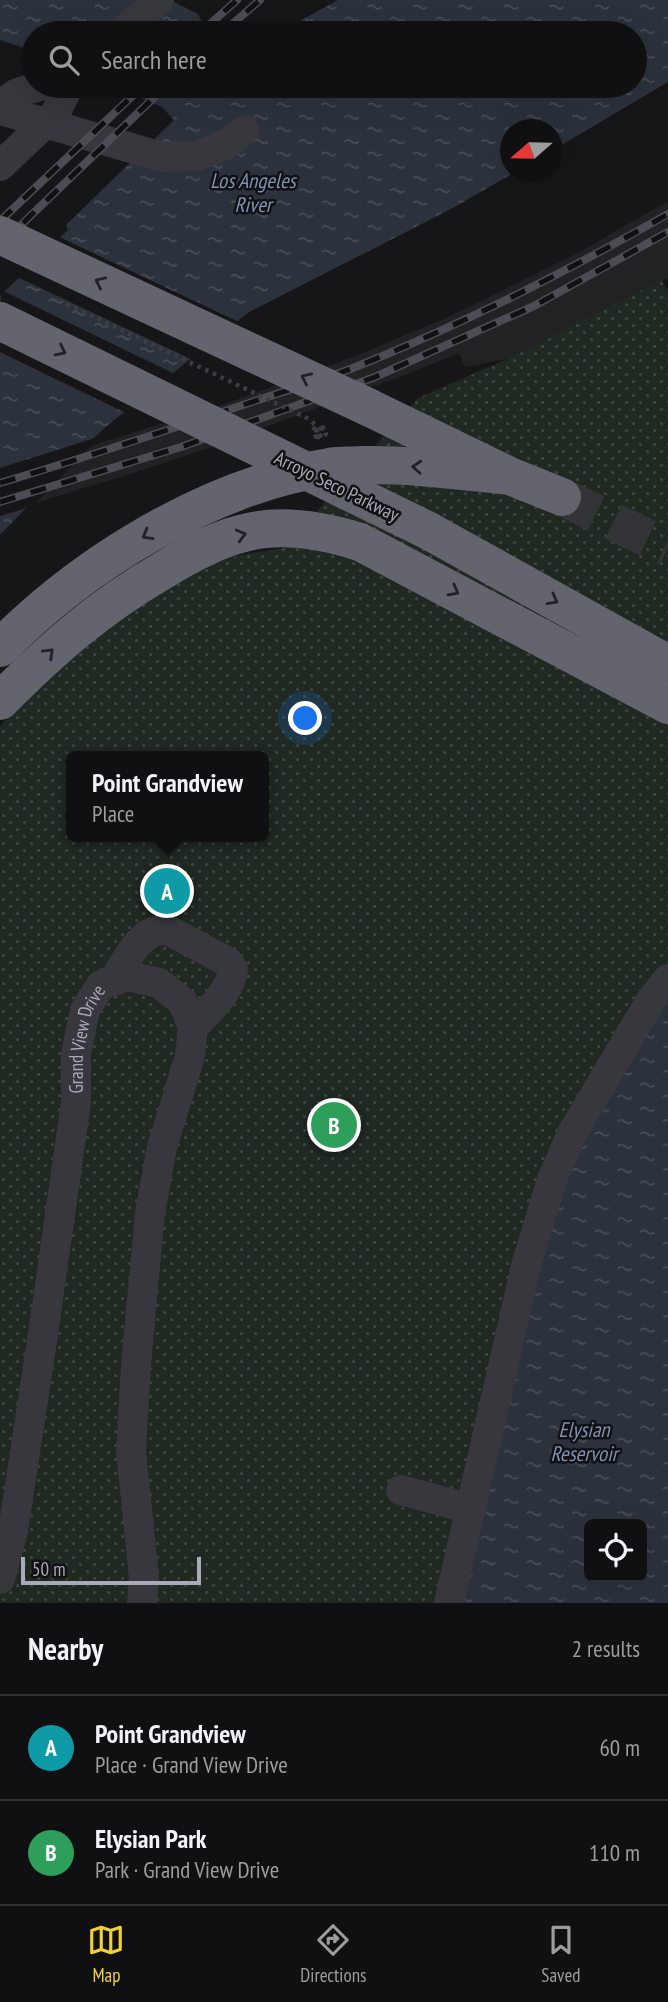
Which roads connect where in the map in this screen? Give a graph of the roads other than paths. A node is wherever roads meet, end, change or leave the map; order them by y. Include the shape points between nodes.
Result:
1 (159, 0) edge
2 (135, 21) edge
3 (21, 92) edge
4 (63, 98) edge
5 (0, 108) edge
6 (245, 130) dead end
7 (0, 166) edge
8 (0, 235) edge
9 (0, 321) edge
10 (510, 476) junction
11 (562, 497) tunnel mouth
12 (0, 648) edge
13 (668, 664) edge
14 (0, 701) edge
15 (668, 705) edge
16 (668, 979) edge
17 (114, 981) junction
18 (193, 1027) junction
19 (401, 1490) dead end
20 (471, 1509) junction
21 (0, 1579) edge
22 (142, 1603) edge
23 (449, 1603) edge

1 - 2 street
3 - 5 street
4 - 7 street, bridge via 55,114
5 - 6 street via 162,157 197,156 228,144
10 -> 8 highway, bridge
9 -> 13 highway, Arroyo Seco Parkway, bridge via 429,531
10 - 11 highway
10 -> 12 highway via 408,466 331,466 229,494 135,542 80,579
14 -> 15 highway via 59,643 128,591 216,542 274,529 339,535 360,542
16 - 20 street via 571,1135 552,1180 527,1262
17 - 18 street, Grand View Drive via 128,976 159,983 183,1002
17 - 18 street via 137,944 159,929 228,962 233,969 231,979
17 - 21 street, Grand View Drive via 101,985 85,1010 76,1054 76,1101 45,1320 13,1531
18 - 22 street via 190,1056 162,1147 150,1213 136,1365 131,1451 144,1577
19 - 20 street
20 - 23 street

